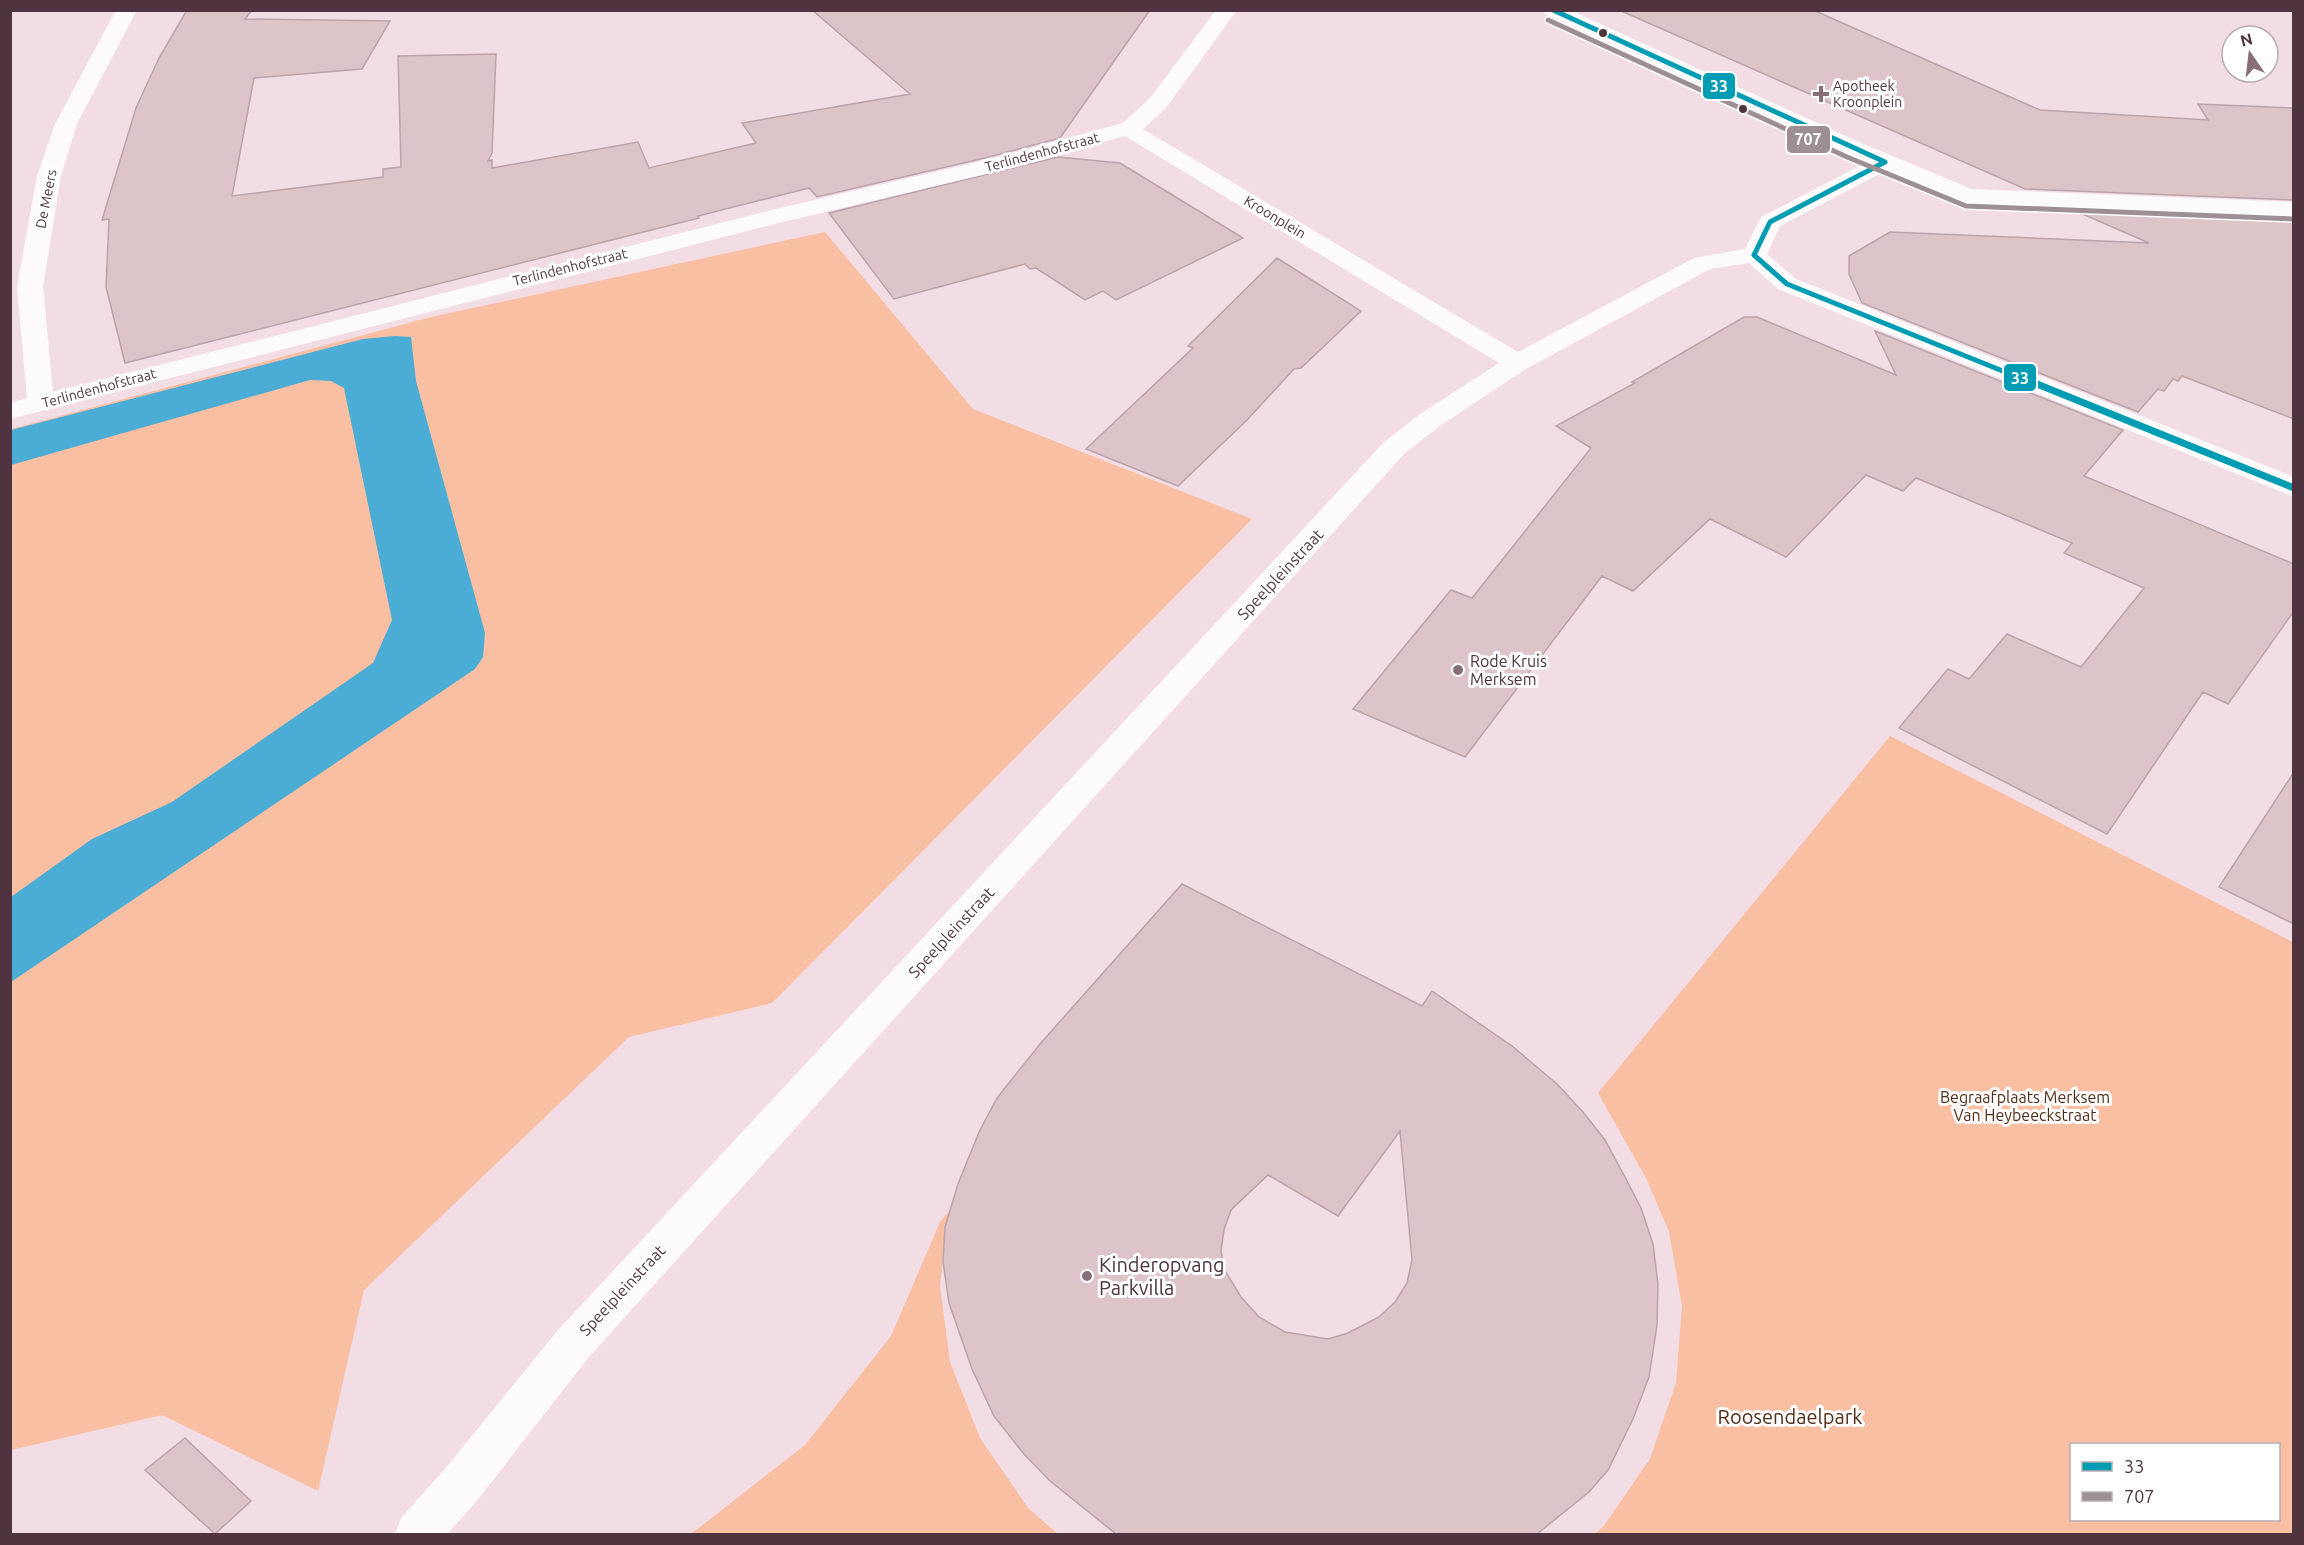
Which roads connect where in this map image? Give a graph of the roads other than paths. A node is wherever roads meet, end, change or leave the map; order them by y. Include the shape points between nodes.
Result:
1 (128, 10) edge
2 (1227, 10) edge
3 (1552, 10) edge
4 (1131, 128) junction
5 (1885, 162) junction
6 (2294, 209) edge
7 (1754, 255) junction
8 (1517, 363) junction
9 (41, 404) junction
10 (10, 411) edge
11 (2294, 488) edge
12 (417, 1534) edge

1 - 9 street, De Meers via 66,124 49,176 30,287
2 - 4 street via 1158,103
3 - 5 street
4 - 8 street, Kroonplein via 1135,134
4 - 9 street, Terlindenhofstraat
5 - 6 street via 1968,196
5 - 7 street via 1770,222
7 - 8 street via 1703,263
7 - 11 street via 1787,284
8 - 12 street, Speelpleinstraat via 1430,420 1389,454 573,1344
9 - 10 street, Terlindenhofstraat

